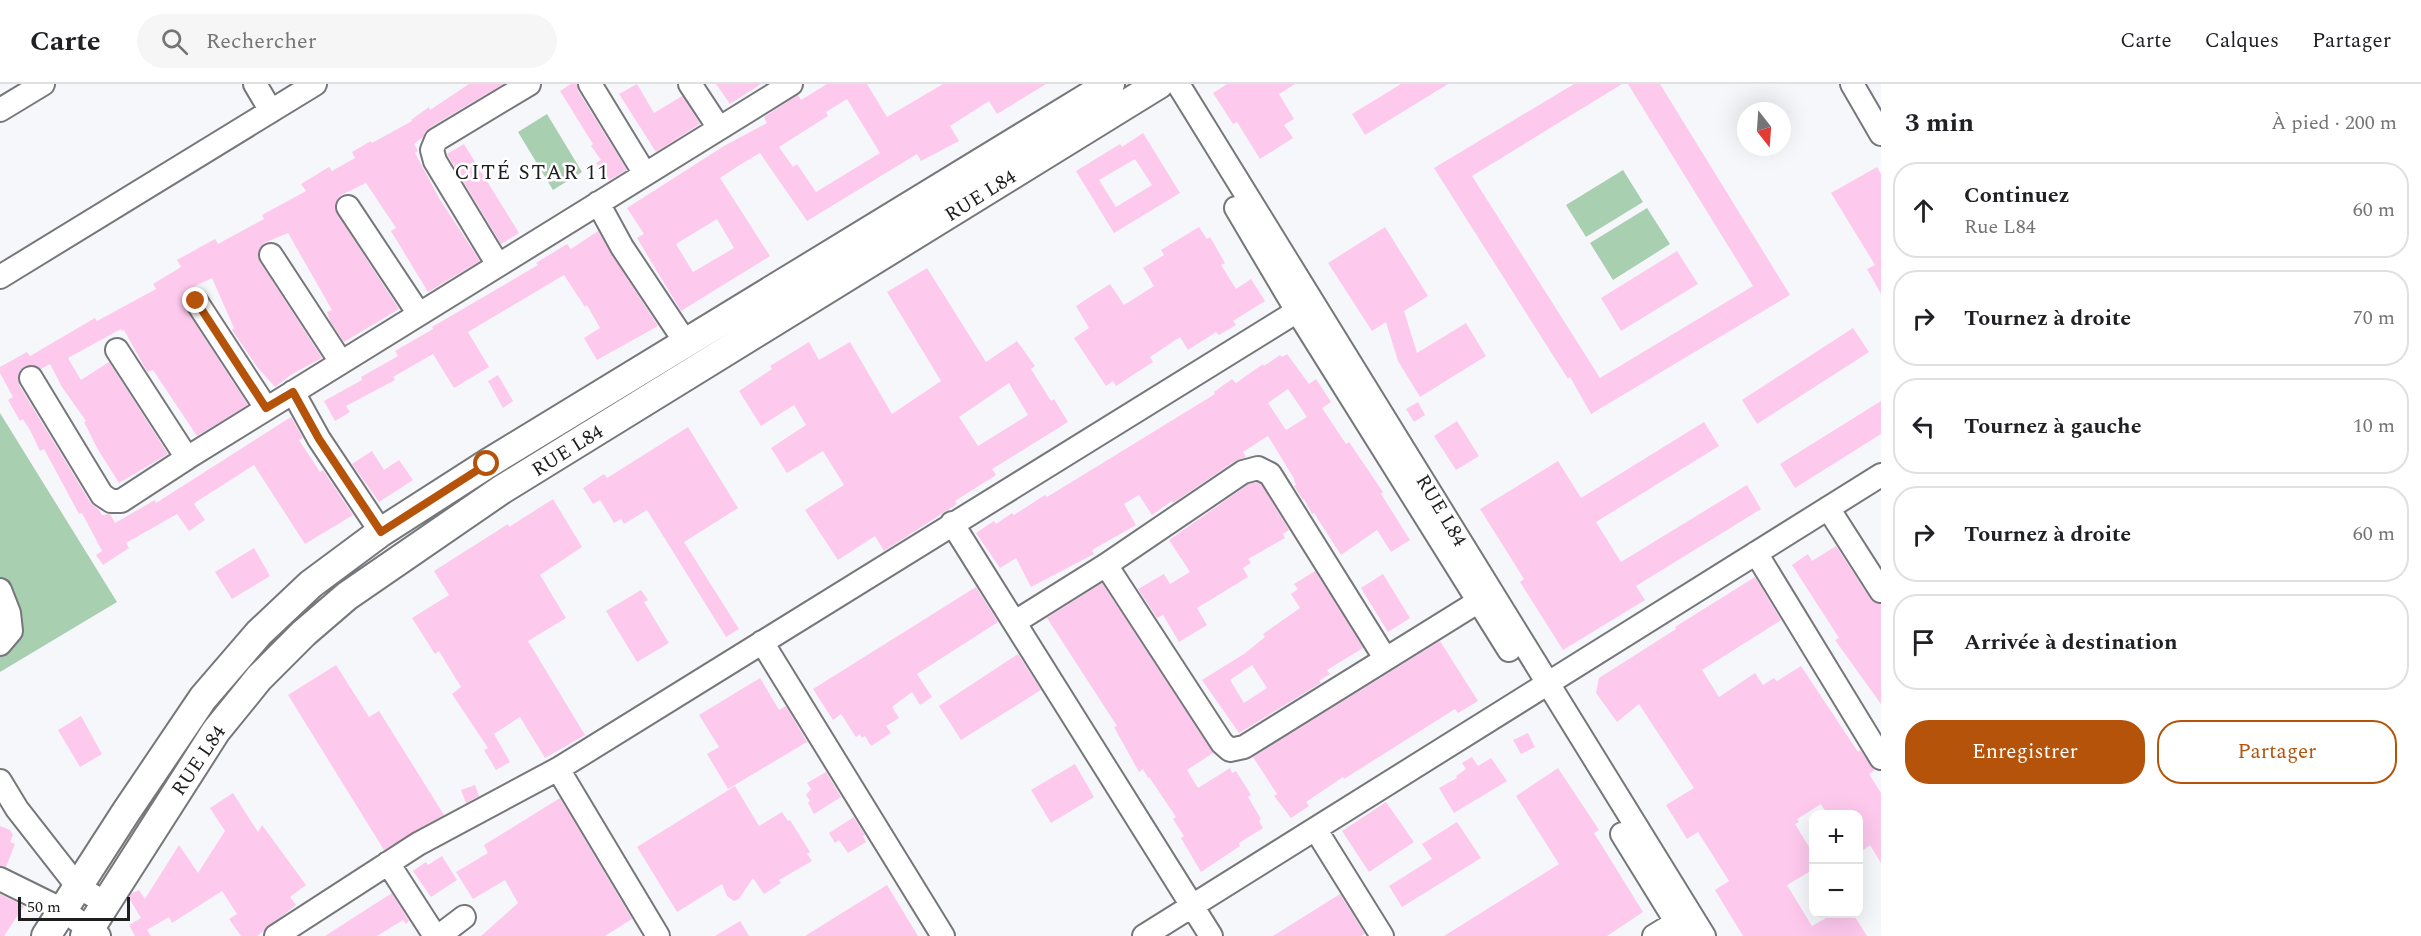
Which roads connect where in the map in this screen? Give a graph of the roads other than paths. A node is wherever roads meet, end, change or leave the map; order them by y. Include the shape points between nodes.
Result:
1 (43, 84) edge
2 (255, 84) edge
3 (315, 84) edge
4 (529, 84) edge
5 (590, 84) edge
6 (690, 84) edge
7 (791, 84) edge
8 (1110, 84) edge
9 (1160, 84) edge
10 (1178, 84) edge
11 (1852, 84) edge
12 (0, 110) edge
13 (271, 111) junction
14 (719, 128) junction
15 (1881, 134) edge
16 (645, 174) junction
17 (598, 203) junction
18 (348, 207) dead end
19 (271, 255) dead end
20 (498, 265) junction
21 (0, 277) edge
22 (196, 301) dead end
23 (1305, 307) junction
24 (419, 314) junction
25 (686, 344) junction
26 (117, 350) dead end
27 (341, 362) junction
28 (31, 378) dead end
29 (293, 392) junction
30 (266, 408) junction
31 (187, 458) junction
32 (487, 464) junction
33 (1881, 475) edge
34 (501, 490) junction
35 (1828, 508) junction
36 (952, 523) junction
37 (381, 532) junction
38 (1756, 553) junction
39 (1106, 565) junction
40 (0, 590) edge
41 (1881, 591) edge
42 (1486, 598) junction
43 (1015, 622) junction
44 (762, 642) junction
45 (0, 644) edge
46 (1385, 658) junction
47 (1542, 689) junction
48 (1881, 758) edge
49 (558, 769) junction
50 (0, 781) edge
51 (9, 804) edge
52 (1316, 830) junction
53 (388, 863) junction
54 (0, 879) edge
55 (71, 898) junction
56 (106, 903) junction
57 (1193, 906) junction
58 (464, 917) dead end
59 (1681, 929) edge
60 (91, 934) edge
61 (46, 936) edge
62 (276, 936) edge
63 (437, 936) edge
64 (658, 936) edge
65 (943, 936) edge
66 (1144, 936) edge
67 (1211, 936) edge
68 (1382, 936) edge
69 (1654, 936) edge
70 (1704, 936) edge

1 - 12 street
2 - 13 street
3 - 13 street
4 - 20 street via 436,140 432,150
5 - 16 street
6 - 14 street
7 - 14 street
8 - 25 main road, RUE L84
9 - 23 street, RUE L84
9 - 34 main road, RUE L84
10 - 23 street, RUE L84
11 - 15 street
13 - 21 street
14 - 16 street
16 - 17 street
17 - 20 street
17 - 25 street
18 - 24 street
19 - 27 street
20 - 24 street
22 - 30 street
23 - 36 street
23 - 42 street, RUE L84
24 - 27 street
25 - 32 main road, RUE L84
26 - 31 street
27 - 29 street
28 - 31 street via 102,495 111,501 121,501
29 - 30 street
29 - 37 street
30 - 31 street
32 - 34 main road
32 - 37 main road, RUE L84
33 - 35 street
34 - 56 main road, RUE L84 via 348,596 259,678 216,731
35 - 38 street
35 - 41 street
36 - 43 street
36 - 44 street
37 - 55 main road, RUE L84 via 311,584 259,633 210,690
38 - 47 street
38 - 48 street
39 - 43 street
39 - 46 street via 1230,750 1244,747
39 - 46 street via 1243,472 1258,468 1270,474
40 - 45 street via 11,631
42 - 46 street
42 - 47 street, RUE L84
43 - 57 street
44 - 49 street
44 - 65 street
47 - 52 street
47 - 59 street, RUE L84
47 - 70 street, RUE L84
49 - 53 street
49 - 64 street
50 - 51 street
51 - 55 street
52 - 57 street
52 - 68 street
53 - 62 street
53 - 63 street
54 - 55 street
55 - 56 street
55 - 60 street
55 - 61 main road, RUE L84
56 - 60 main road, RUE L84
57 - 66 street
57 - 67 street
58 - 63 street
59 - 69 street

